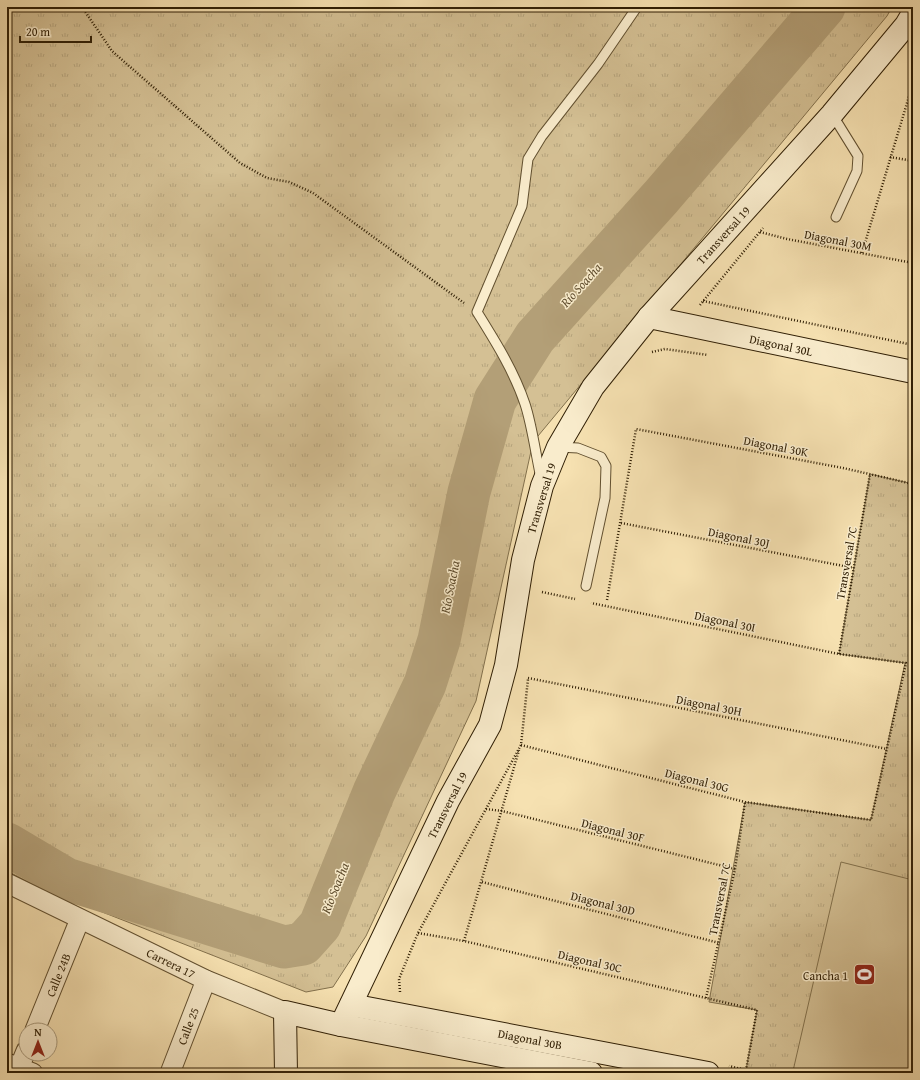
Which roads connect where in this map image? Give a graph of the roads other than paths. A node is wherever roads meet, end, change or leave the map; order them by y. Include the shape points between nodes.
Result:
1 (637, 7) edge
2 (913, 13) edge
3 (832, 114) junction
4 (836, 217) dead end
5 (649, 317) junction
6 (913, 372) edge
7 (558, 447) junction
8 (542, 486) junction
9 (586, 586) dead end
10 (7, 883) edge
11 (80, 919) junction
12 (206, 980) junction
13 (351, 1005) junction
14 (285, 1012) junction
15 (38, 1022) edge
16 (341, 1025) junction
17 (562, 1070) edge
18 (170, 1073) edge
19 (286, 1073) edge
20 (591, 1073) edge
21 (708, 1073) edge

1 - 8 lane via 598,64 542,136 528,159 522,206 477,312 519,386 526,406
2 - 3 main road, Transversal 19 via 906,25
3 - 4 lane via 858,156 857,171
3 - 5 main road, Transversal 19
5 - 6 main road, Diagonal 30L
5 - 7 main road, Transversal 19 via 593,387
7 - 8 main road, Transversal 19
7 - 9 lane via 578,448 601,457 606,466 605,498
8 - 13 main road, Transversal 19 via 524,560 506,665 490,725 448,800
10 - 11 street, Carrera 17
11 - 12 street, Carrera 17
11 - 15 street, Calle 24B
12 - 14 street, Carrera 17
12 - 18 street, Calle 25
13 - 16 main road, Transversal 19
13 - 21 main road, Diagonal 30B
14 - 16 main road, Carrera 17
14 - 19 main road
16 - 17 main road, Diagonal 30B
17 - 20 main road, Diagonal 30B

